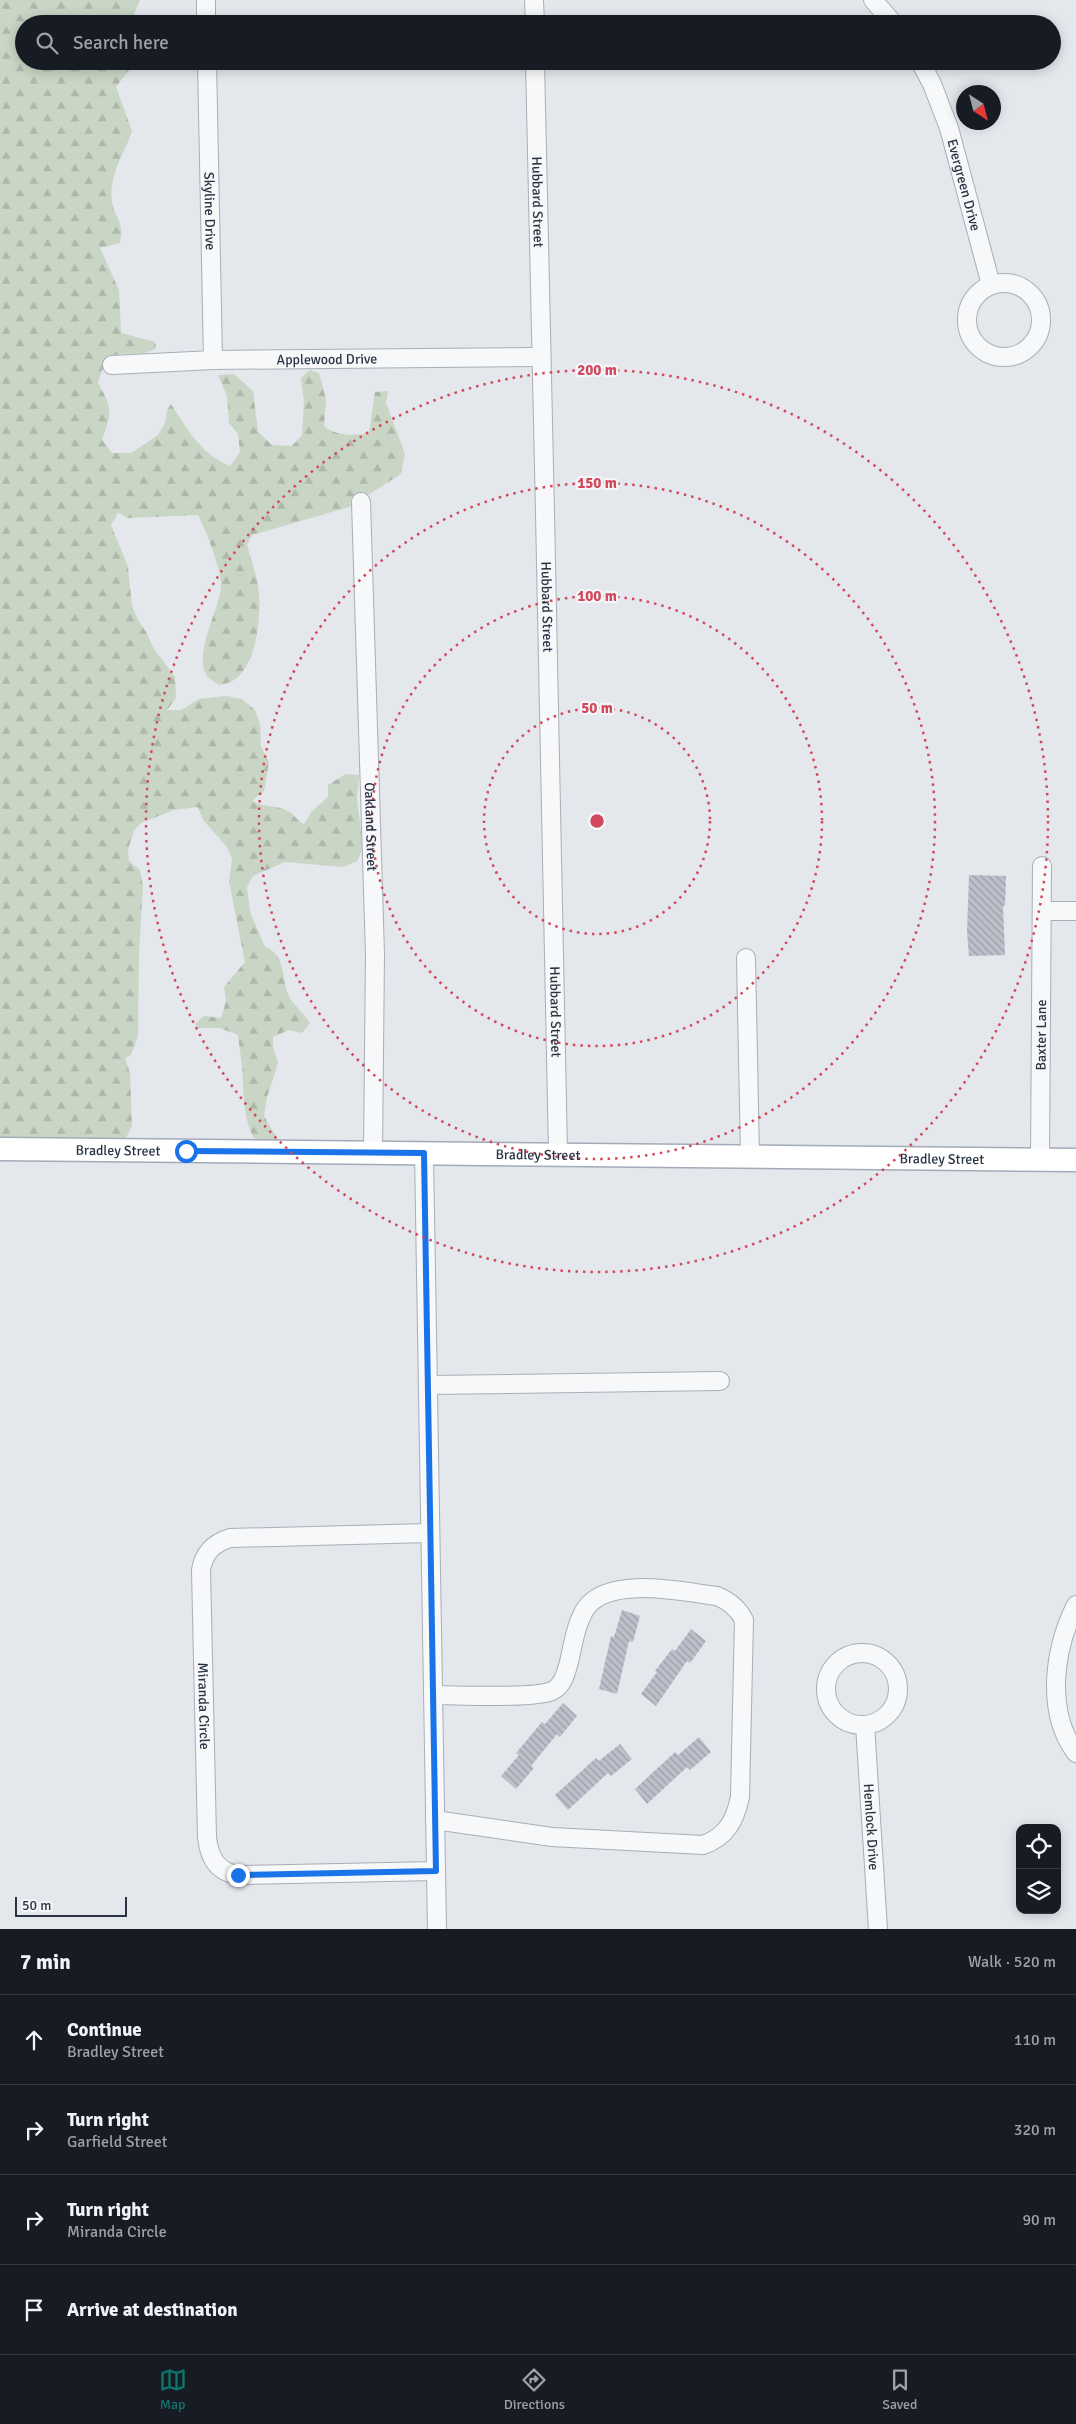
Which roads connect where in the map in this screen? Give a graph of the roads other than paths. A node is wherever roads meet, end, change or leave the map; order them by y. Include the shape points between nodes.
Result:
1 (206, 0) edge
2 (534, 0) edge
3 (873, 0) edge
4 (206, 15) edge
5 (535, 15) edge
6 (886, 15) edge
7 (207, 70) edge
8 (535, 70) edge
9 (925, 70) edge
10 (991, 285) junction
11 (541, 357) junction
12 (213, 360) junction
13 (112, 365) dead end
14 (361, 502) dead end
15 (1042, 866) dead end
16 (1042, 911) junction
17 (1076, 912) edge
18 (746, 958) dead end
19 (0, 1149) edge
20 (373, 1152) junction
21 (424, 1153) junction
22 (558, 1153) junction
23 (750, 1156) junction
24 (1040, 1160) junction
25 (1076, 1160) edge
26 (720, 1381) dead end
27 (428, 1385) junction
28 (430, 1532) junction
29 (1076, 1604) edge
30 (434, 1695) junction
31 (865, 1725) junction
32 (1076, 1753) edge
33 (435, 1820) junction
34 (436, 1871) junction
35 (437, 1929) edge
36 (878, 1929) edge

1 - 4 street
2 - 5 street
3 - 6 street
7 - 12 street, Skyline Drive
8 - 11 street, Hubbard Street
9 - 10 street, Evergreen Drive via 948,128
10 - 10 street via 976,295 970,306 967,318 970,336 982,350 993,356 1017,355 1036,340 1041,328 1040,310 1035,299 1022,287 1003,283
11 - 12 street, Applewood Drive
11 - 22 street, Hubbard Street via 552,748
12 - 13 street, Applewood Drive
14 - 20 street, Oakland Street via 375,954
15 - 16 street, Baxter Lane
16 - 17 street
16 - 24 street, Baxter Lane
18 - 23 street
19 - 20 main road, Bradley Street
20 - 21 main road, Bradley Street
21 - 22 main road, Bradley Street
21 - 27 street
22 - 23 main road, Bradley Street
23 - 24 main road, Bradley Street
24 - 25 main road, Bradley Street
26 - 27 street
27 - 28 street
28 - 30 street
28 - 34 street, Miranda Circle via 230,1538 209,1550 201,1570 207,1836 210,1854 217,1866 229,1874 238,1875
29 - 32 street via 1065,1629 1056,1688 1058,1718
30 - 33 street
30 - 33 street via 535,1694 553,1690 563,1680 579,1622 587,1606 607,1593 636,1587 717,1596 735,1607 744,1620 740,1797 733,1822 715,1841 703,1845 552,1836
31 - 31 street via 888,1715 895,1705 898,1681 884,1661 861,1653 850,1655 832,1670 826,1692 829,1703 839,1716 854,1724
31 - 36 street, Hemlock Drive
33 - 34 street
34 - 35 street

